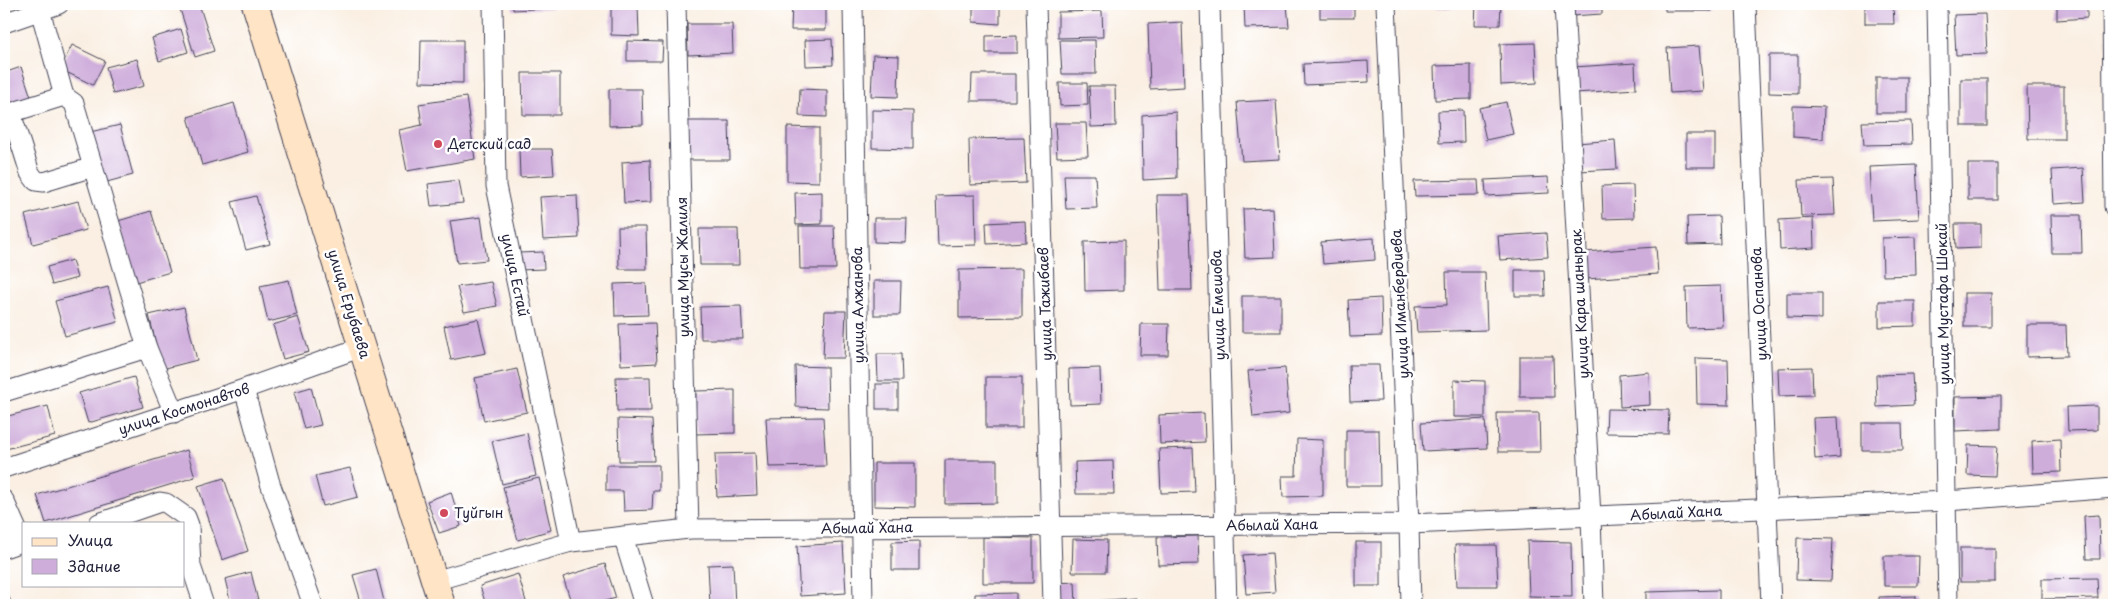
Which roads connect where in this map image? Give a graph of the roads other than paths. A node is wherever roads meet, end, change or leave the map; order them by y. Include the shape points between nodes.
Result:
1 (59, 4) edge
2 (255, 4) edge
3 (493, 4) edge
4 (676, 4) edge
5 (853, 4) edge
6 (1036, 4) edge
7 (1210, 4) edge
8 (1386, 4) edge
9 (1564, 4) edge
10 (1746, 4) edge
11 (1937, 4) edge
12 (2112, 4) edge
13 (40, 10) junction
14 (4, 23) edge
15 (64, 96) junction
16 (7, 114) edge
17 (92, 167) junction
18 (2114, 207) edge
19 (362, 347) junction
20 (147, 348) junction
21 (244, 389) junction
22 (4, 392) edge
23 (174, 413) junction
24 (5, 462) edge
25 (2114, 488) edge
26 (4, 500) edge
27 (1947, 501) junction
28 (1768, 508) junction
29 (1591, 517) junction
30 (101, 522) edge
31 (1410, 524) junction
32 (1051, 525) junction
33 (1224, 526) junction
34 (861, 528) junction
35 (689, 529) junction
36 (623, 536) junction
37 (22, 539) edge
38 (22, 541) edge
39 (571, 542) junction
40 (4, 548) edge
41 (438, 593) edge
42 (204, 605) edge
43 (313, 605) edge
44 (644, 605) edge
45 (863, 605) edge
46 (1053, 605) edge
47 (1227, 605) edge
48 (1411, 605) edge
49 (1594, 605) edge
50 (1771, 605) edge
51 (1948, 605) edge

1 - 13 street
2 - 19 street, улица Ерубаева
3 - 39 street, улица Естай via 496,186
4 - 35 street, улица Мусы Жалиля
5 - 34 street, улица Алжанова
6 - 32 street, улица Тажибаев
7 - 33 street, улица Емешова
8 - 31 street, улица Иманбердиева
9 - 29 street, улица Кара шанырак
10 - 28 street, улица Оспанова
11 - 27 street, улица Мустафа Шокай
12 - 18 street
13 - 14 street
13 - 15 street
15 - 16 street
15 - 17 street via 74,103
16 - 17 street via 36,181 44,182
17 - 20 street
19 - 21 street, улица Космонавтов
19 - 41 street, улица Ерубаева
20 - 22 street
20 - 23 street
21 - 23 street, улица Космонавтов
21 - 43 street via 270,483
23 - 24 street, улица Космонавтов
25 - 27 street, Абылай Хана
26 - 37 street
27 - 28 street, Абылай Хана
27 - 51 street, улица Мустафа Шокай
28 - 29 street, Абылай Хана
28 - 50 street, улица Оспанова
29 - 31 street, Абылай Хана
29 - 49 street, улица Кара шанырак
30 - 42 street via 160,502 186,517 191,566
31 - 33 street, Абылай Хана
31 - 48 street, улица Иманбердиева
32 - 33 street, Абылай Хана
32 - 34 street, Абылай Хана
32 - 46 street, улица Тажибаев
33 - 47 street, улица Емешова
34 - 35 street, Абылай Хана
34 - 45 street, улица Алжанова
35 - 36 street, Абылай Хана
36 - 39 street, Абылай Хана
36 - 44 street
38 - 40 street
39 - 41 street, Абылай Хана

